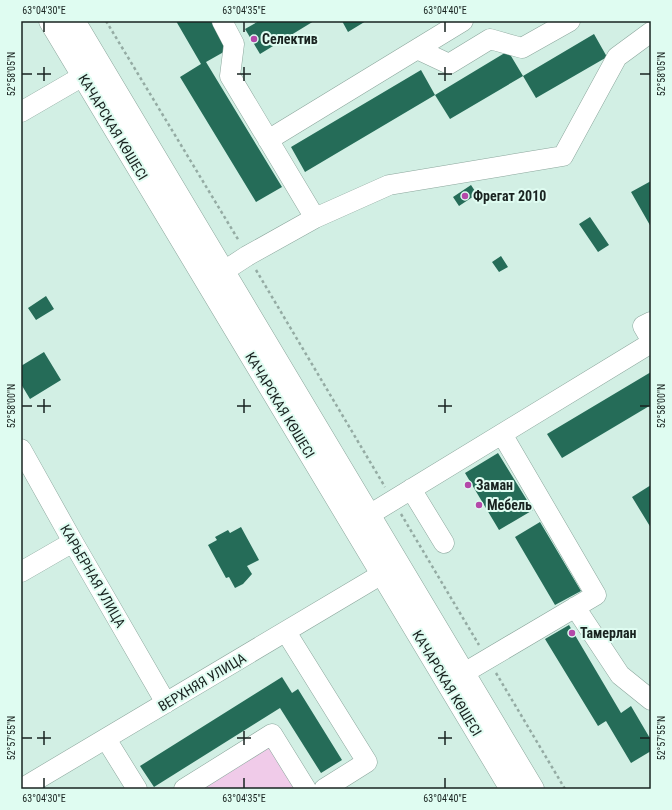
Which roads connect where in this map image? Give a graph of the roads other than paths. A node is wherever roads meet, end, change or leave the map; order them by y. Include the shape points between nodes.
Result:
1 (50, 21) edge
2 (74, 21) edge
3 (463, 21) edge
4 (570, 21) edge
5 (225, 22) edge
6 (540, 28) edge
7 (651, 32) edge
8 (417, 49) junction
9 (83, 76) junction
10 (21, 112) edge
11 (268, 140) junction
12 (315, 218) junction
13 (224, 271) junction
14 (651, 322) edge
15 (651, 340) edge
16 (651, 343) edge
17 (309, 433) junction
18 (502, 434) junction
19 (21, 449) edge
20 (411, 489) junction
21 (369, 515) junction
22 (73, 542) junction
23 (444, 543) dead end
24 (21, 572) edge
25 (382, 574) junction
26 (576, 607) junction
27 (286, 632) junction
28 (464, 673) junction
29 (651, 700) edge
30 (166, 703) junction
31 (106, 739) junction
32 (496, 746) junction
33 (22, 789) edge
34 (137, 789) edge
35 (184, 789) edge
36 (306, 789) edge
37 (324, 789) edge
38 (511, 789) edge
39 (533, 789) edge

1 - 9 main road, КАЧАРСКАЯ КӨШЕСІ
2 - 13 main road, КАЧАРСКАЯ КӨШЕСІ
3 - 8 street
4 - 6 street
5 - 11 street via 234,44 230,76
6 - 8 street via 522,48 490,39 449,64
7 - 12 street via 617,57 563,156 390,186
8 - 11 street
9 - 10 street
9 - 17 main road, КАЧАРСКАЯ КӨШЕСІ
11 - 12 street
12 - 13 street
13 - 17 main road, КАЧАРСКАЯ КӨШЕСІ
14 - 15 street via 644,326
16 - 18 street
17 - 21 main road, КАЧАРСКАЯ КӨШЕСІ
17 - 25 main road, КАЧАРСКАЯ КӨШЕСІ
18 - 20 street
18 - 26 street via 596,595
19 - 22 street, КАРЬЕРНАЯ УЛИЦА
20 - 21 street
20 - 23 street
21 - 28 main road, КАЧАРСКАЯ КӨШЕСІ
22 - 24 street
22 - 30 street, КАРЬЕРНАЯ УЛИЦА
25 - 27 street, ВЕРХНЯЯ УЛИЦА
25 - 32 main road, КАЧАРСКАЯ КӨШЕСІ
26 - 28 street
26 - 29 street via 620,676
27 - 30 street, ВЕРХНЯЯ УЛИЦА
27 - 37 street via 367,762
28 - 32 main road, КАЧАРСКАЯ КӨШЕСІ
30 - 31 street, ВЕРХНЯЯ УЛИЦА
31 - 33 street, ВЕРХНЯЯ УЛИЦА
31 - 34 street
32 - 38 main road, КАЧАРСКАЯ КӨШЕСІ
32 - 39 main road, КАЧАРСКАЯ КӨШЕСІ
35 - 36 street via 272,734

